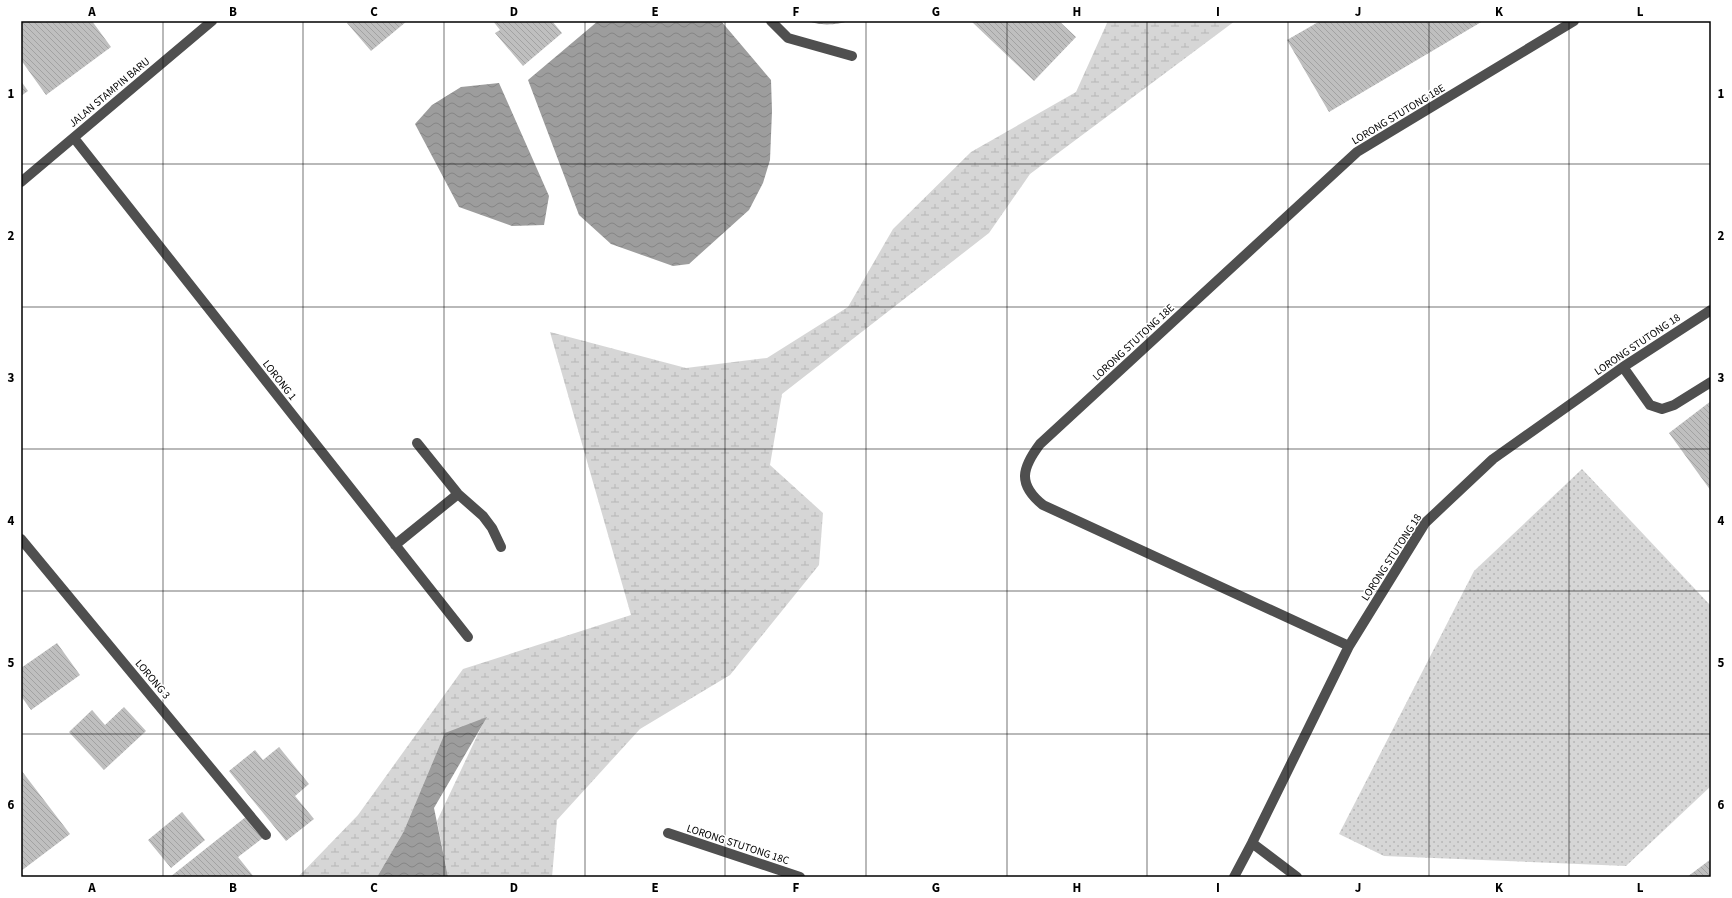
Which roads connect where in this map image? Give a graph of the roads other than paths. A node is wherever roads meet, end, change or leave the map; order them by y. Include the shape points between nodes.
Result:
1 (212, 21) edge
2 (770, 21) edge
3 (1574, 21) edge
4 (852, 56) dead end
5 (74, 138) junction
6 (21, 182) edge
7 (1711, 310) edge
8 (1623, 367) junction
9 (1711, 382) edge
10 (417, 443) dead end
11 (458, 494) junction
12 (21, 539) edge
13 (395, 545) junction
14 (501, 547) dead end
15 (468, 637) dead end
16 (1349, 646) junction
17 (668, 833) dead end
18 (266, 835) dead end
19 (1252, 843) junction
20 (800, 877) edge
21 (1234, 877) edge
22 (1297, 877) edge

1 - 5 street, JALAN STAMPIN BARU
2 - 4 street via 788,38
3 - 16 street, LORONG STUTONG 18E via 1357,152 1040,444 1028,460 1024,474 1029,490 1043,505
5 - 6 street, JALAN STAMPIN BARU
5 - 13 street, LORONG 1
7 - 8 street, LORONG STUTONG 18
8 - 9 street via 1650,406 1662,409 1674,405
8 - 16 street, LORONG STUTONG 18 via 1493,459 1425,523
10 - 11 street
11 - 13 street
11 - 14 street via 483,516
12 - 18 street, LORONG 3
13 - 15 street, LORONG 1
16 - 19 street, LORONG STUTONG 18
17 - 20 street, LORONG STUTONG 18C
19 - 21 street, LORONG STUTONG 18
19 - 22 street

